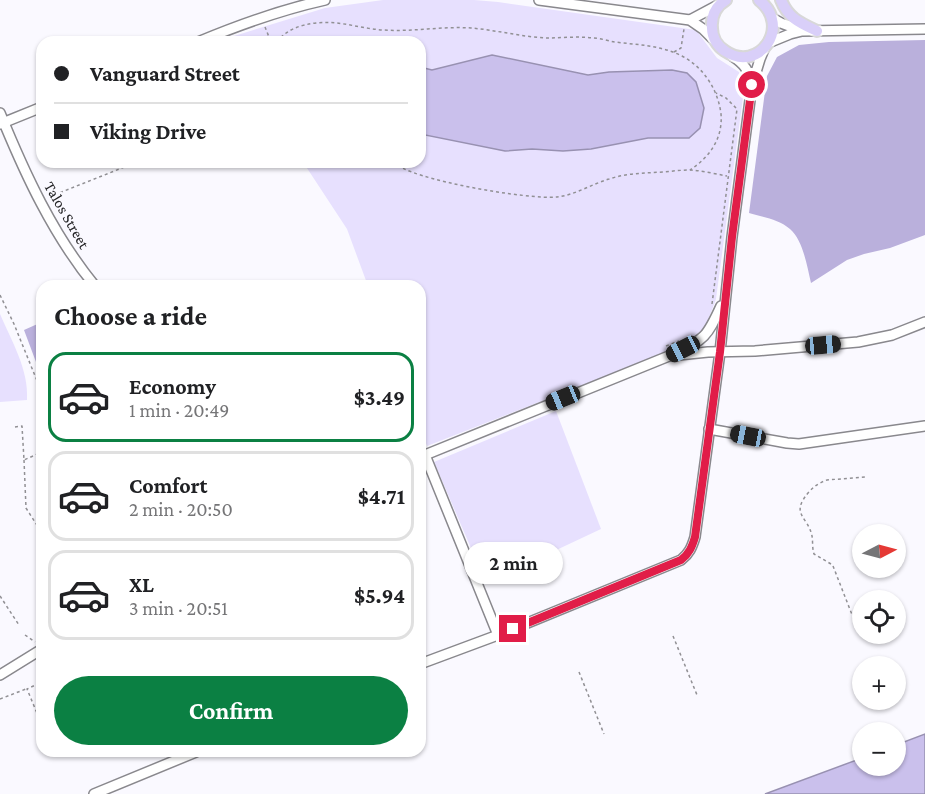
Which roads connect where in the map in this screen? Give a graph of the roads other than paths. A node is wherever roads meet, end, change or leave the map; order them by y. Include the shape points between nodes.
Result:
1 (325, 0) edge
2 (538, 0) edge
3 (759, 0) edge
4 (773, 0) edge
5 (781, 0) edge
6 (723, 2) edge
7 (771, 15) junction
8 (687, 22) junction
9 (925, 29) edge
10 (817, 30) junction
11 (802, 31) junction
12 (213, 36) edge
13 (715, 41) junction
14 (767, 45) junction
15 (729, 54) junction
16 (752, 85) junction
17 (36, 109) edge
18 (0, 113) edge
19 (2, 123) edge
20 (90, 280) edge
21 (725, 295) junction
22 (925, 322) edge
23 (720, 352) junction
24 (669, 357) junction
25 (925, 426) edge
26 (709, 429) junction
27 (426, 454) edge
28 (426, 465) edge
29 (498, 635) junction
30 (36, 650) edge
31 (426, 662) edge
32 (0, 675) edge
33 (184, 757) edge
34 (93, 794) edge

1 - 12 street via 252,20
2 - 8 street
3 - 7 main road
4 - 7 main road
5 - 10 main road via 795,21
6 - 8 street
6 - 13 main road via 711,21
7 - 11 street
7 - 14 main road via 774,27
8 - 13 street via 703,29
9 - 10 street
10 - 11 street
11 - 14 street
13 - 15 main road
14 - 15 main road via 748,57
14 - 16 street
15 - 16 street via 744,64
16 - 21 street
17 - 19 street
18 - 19 street, Talos Street
19 - 20 street, Talos Street via 51,223
21 - 23 street
21 - 24 street via 706,335
22 - 23 street via 875,339
23 - 24 street
23 - 26 street
24 - 27 street
25 - 26 street via 799,444
26 - 29 street via 695,537 687,555
28 - 29 street
29 - 31 street
30 - 32 street
33 - 34 street

